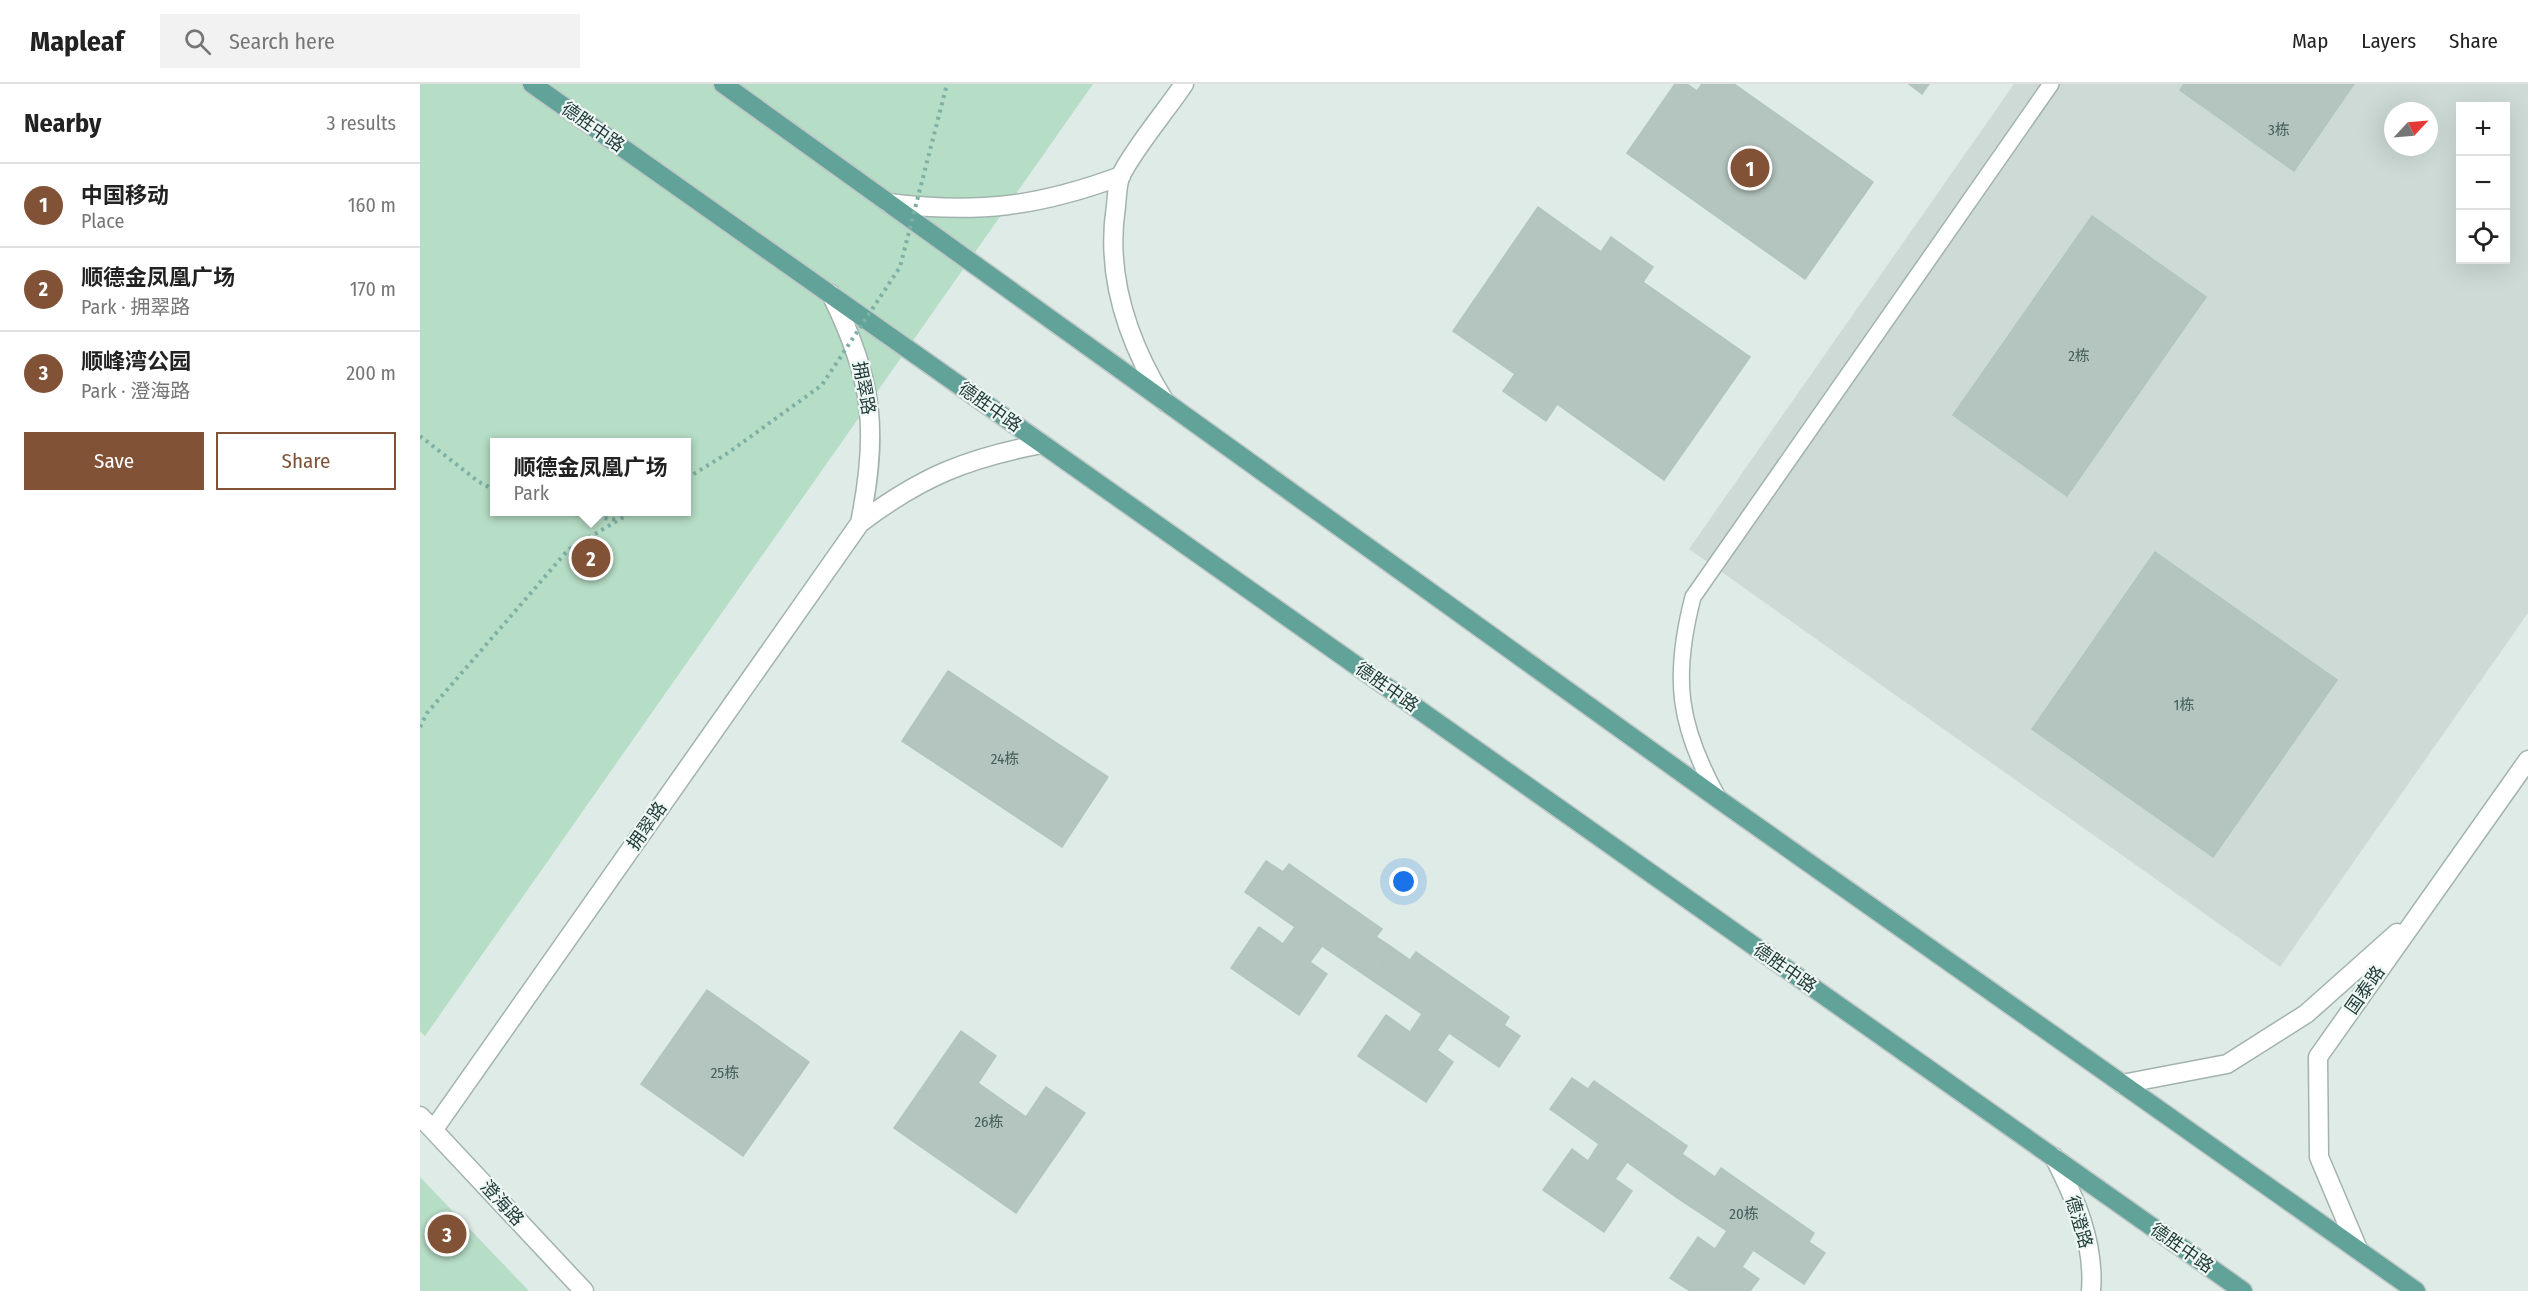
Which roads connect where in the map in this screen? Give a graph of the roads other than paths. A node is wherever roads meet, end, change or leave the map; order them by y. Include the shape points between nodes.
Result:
1 (532, 84) edge
2 (723, 84) edge
3 (1184, 84) edge
4 (2051, 84) edge
5 (1121, 176) junction
6 (888, 203) junction
7 (831, 294) junction
8 (1165, 402) junction
9 (1042, 444) junction
10 (860, 523) junction
11 (2528, 760) edge
12 (1721, 801) junction
13 (2421, 912) junction
14 (2122, 1084) junction
15 (420, 1116) edge
16 (434, 1129) junction
17 (2054, 1157) junction
18 (2358, 1249) junction
19 (584, 1291) edge
20 (2091, 1291) edge
21 (2243, 1291) edge
22 (2416, 1291) edge

1 - 7 main road, 德胜中路
2 - 6 main road
3 - 5 street
4 - 12 lane via 1692,597 1682,639 1680,671 1686,724 1700,764
5 - 6 street via 1030,204 935,209
5 - 8 street via 1114,215 1119,294 1144,368
6 - 8 main road
7 - 9 main road, 德胜中路
7 - 10 street, 拥翠路 via 852,337 865,382 872,429 870,476
8 - 12 main road
9 - 10 street, 拥翠路 via 993,453 945,470 900,493
9 - 17 main road, 德胜中路
10 - 16 street, 拥翠路
11 - 13 street, 国泰路
12 - 14 main road
13 - 14 street via 2306,1014 2227,1064
13 - 18 street, 国泰路 via 2318,1057 2319,1157
14 - 18 main road
15 - 16 street, 澄海路
16 - 19 street, 澄海路
17 - 20 street, 德澄路 via 2074,1196 2087,1238
17 - 21 main road, 德胜中路
18 - 22 main road

